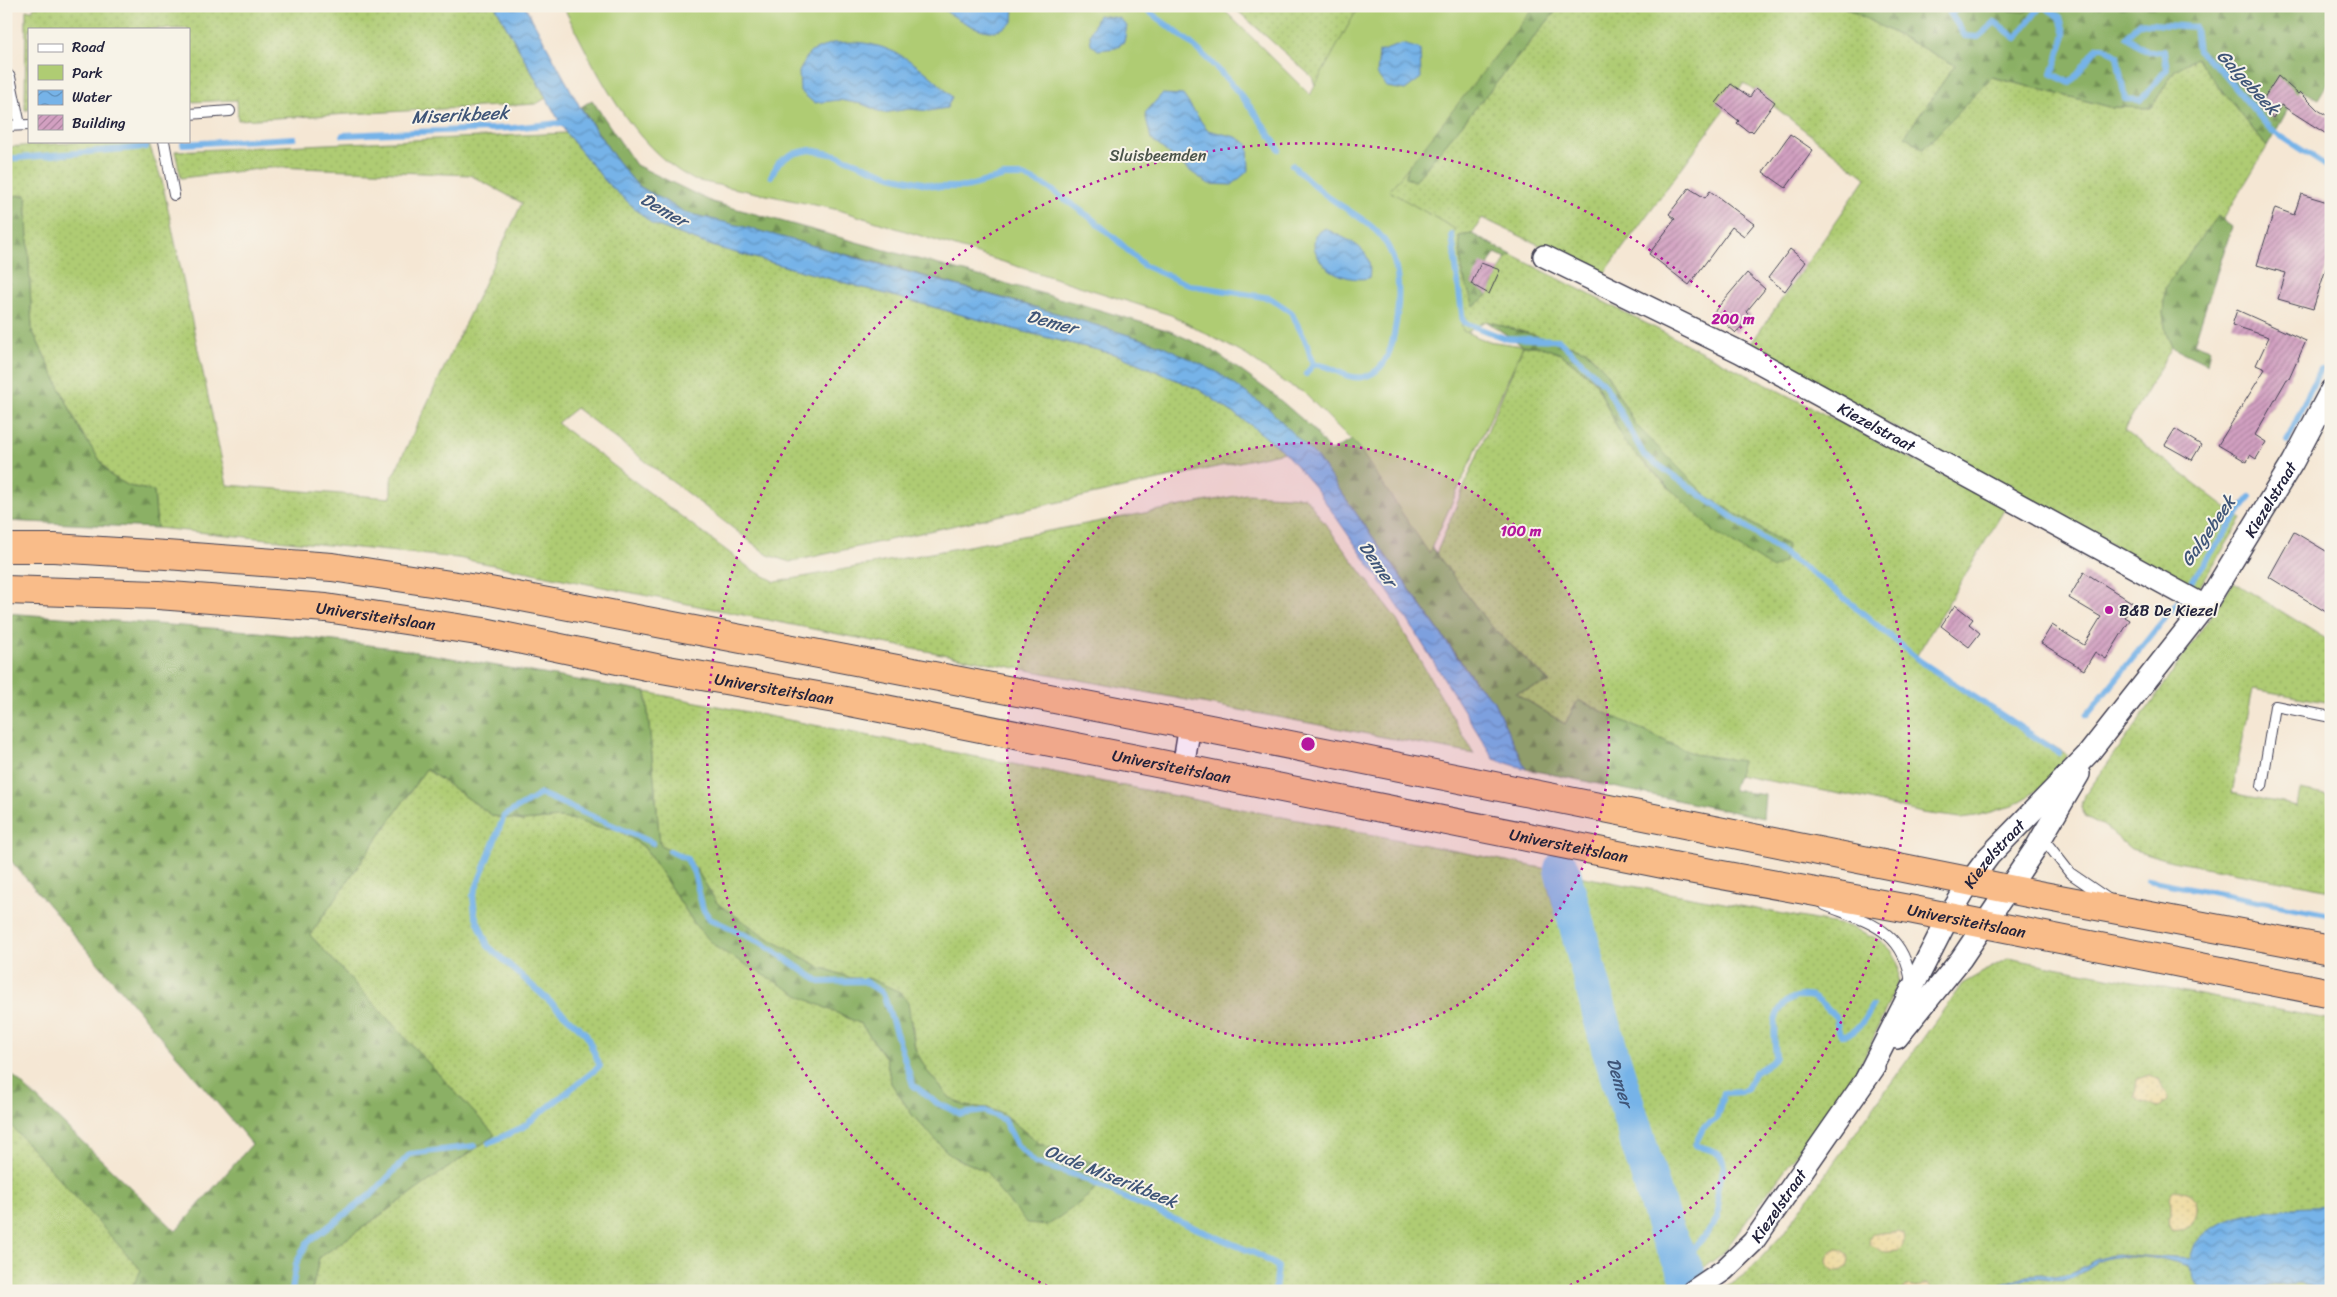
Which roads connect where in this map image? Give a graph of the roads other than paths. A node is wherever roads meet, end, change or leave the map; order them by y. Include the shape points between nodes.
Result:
1 (6, 73) edge
2 (230, 111) dead end
3 (190, 114) edge
4 (25, 125) edge
5 (6, 126) edge
6 (164, 142) edge
7 (174, 194) dead end
8 (1544, 256) dead end
9 (2331, 390) edge
10 (6, 548) edge
11 (6, 590) edge
12 (2205, 606) junction
13 (2331, 717) edge
14 (1190, 725) junction
15 (2089, 753) junction
16 (1183, 768) junction
17 (2262, 786) dead end
18 (2042, 836) junction
19 (1971, 880) junction
20 (1782, 887) junction
21 (2007, 888) junction
22 (2123, 909) junction
23 (1948, 918) junction
24 (1984, 925) junction
25 (2331, 950) edge
26 (1912, 989) junction
27 (2331, 993) edge
28 (1866, 1079) junction
29 (1692, 1291) edge

1 - 4 lane
2 - 3 lane
4 - 5 lane
6 - 7 lane
8 - 12 street, Kiezelstraat via 1740,352
9 - 12 street, Kiezelstraat via 2257,524
10 - 14 highway via 54,548 332,567 490,591
11 - 16 highway, Universiteitslaan via 158,595 316,607 484,632
12 - 15 street, Kiezelstraat
13 - 17 lane via 2276,706
14 - 16 street
14 - 19 highway
15 - 18 street, Kiezelstraat
15 - 19 street, Kiezelstraat via 1989,856
16 - 20 highway, Universiteitslaan
18 - 21 street, Kiezelstraat
18 - 22 lane via 2070,874
19 - 21 highway
19 - 23 street, Kiezelstraat
20 - 23 highway, Universiteitslaan
20 - 26 lane via 1873,924 1888,934 1904,954
21 - 22 highway
21 - 24 street, Kiezelstraat
22 - 25 highway
23 - 24 highway, Universiteitslaan
23 - 26 street, Kiezelstraat
24 - 27 highway, Universiteitslaan
24 - 28 street, Kiezelstraat
26 - 28 street, Kiezelstraat
28 - 29 street, Kiezelstraat via 1752,1242 1716,1275

